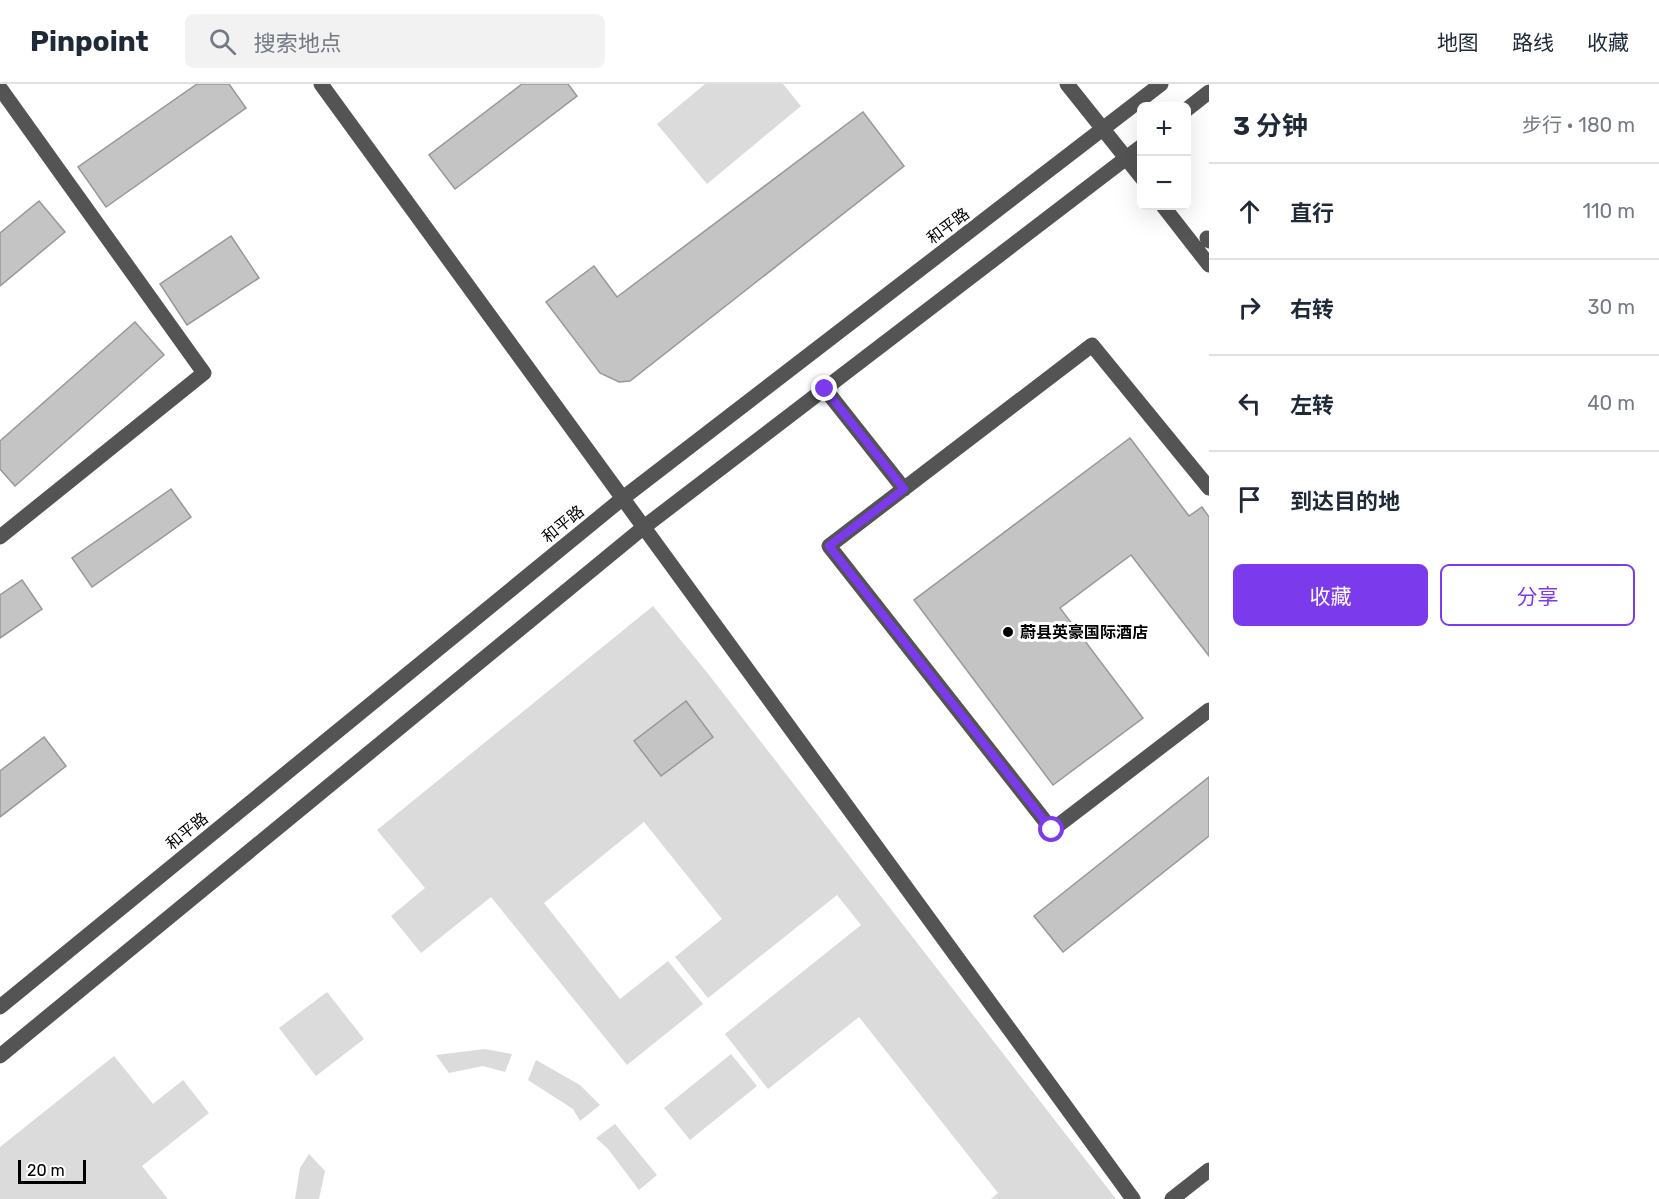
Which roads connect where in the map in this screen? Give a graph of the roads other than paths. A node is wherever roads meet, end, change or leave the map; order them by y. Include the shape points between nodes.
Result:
1 (321, 84) edge
2 (1067, 84) edge
3 (1161, 84) edge
4 (0, 88) edge
5 (1209, 92) edge
6 (1191, 106) edge
7 (1104, 130) junction
8 (1137, 150) edge
9 (1126, 159) junction
10 (1137, 172) edge
11 (1166, 210) edge
12 (1209, 265) edge
13 (825, 389) junction
14 (1209, 488) edge
15 (904, 489) junction
16 (622, 498) junction
17 (644, 527) junction
18 (0, 537) edge
19 (1209, 710) edge
20 (0, 1007) edge
21 (0, 1056) edge
22 (1209, 1170) edge
23 (1133, 1199) edge
24 (1172, 1199) edge

1 - 16 street
2 - 7 street
3 - 7 street, 和平路
4 - 18 street via 204,373
5 - 6 street
7 - 9 street
7 - 16 street, 和平路
8 - 9 street
9 - 10 street
9 - 13 street
11 - 12 street
13 - 15 street
13 - 17 street
14 - 15 street via 1092,345
15 - 19 street via 829,546 1052,830
16 - 17 street
16 - 20 street, 和平路
17 - 21 street
17 - 23 street
22 - 24 street

